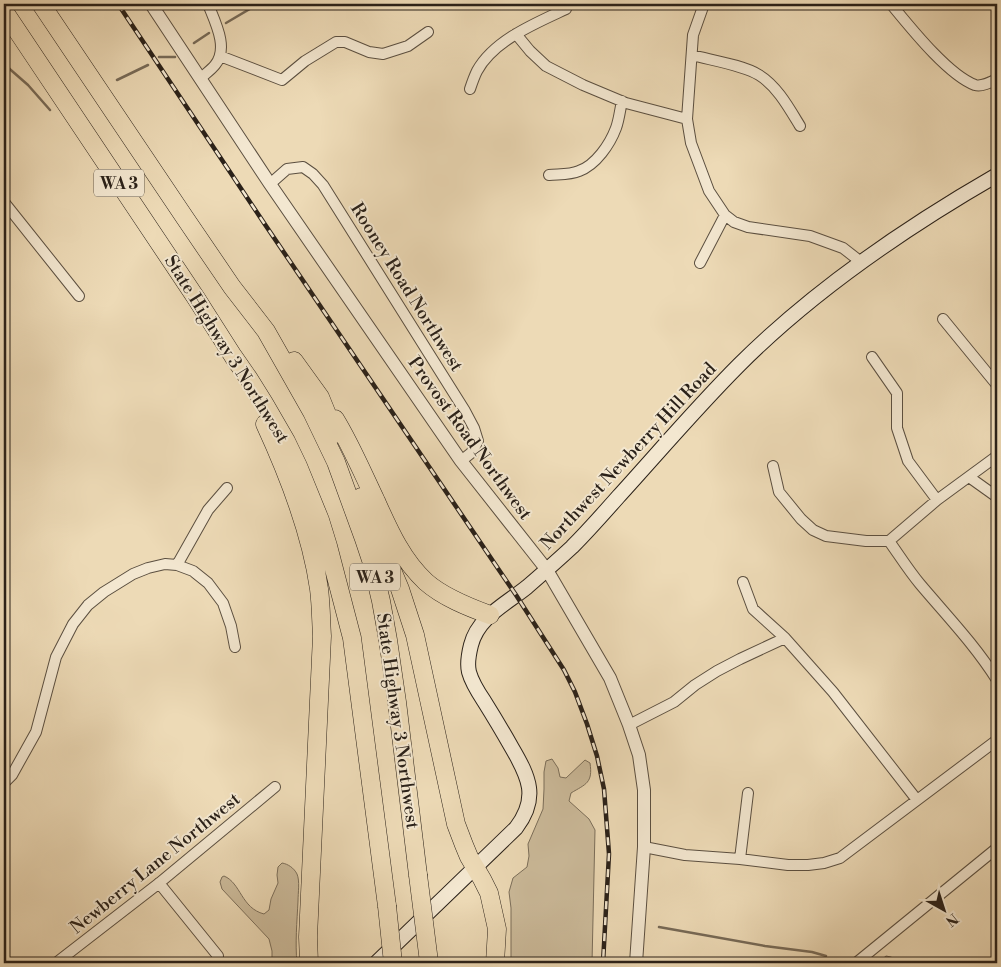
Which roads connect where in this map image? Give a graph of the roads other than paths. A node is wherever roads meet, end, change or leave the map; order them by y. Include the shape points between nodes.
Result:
1 (41, 4) edge
2 (151, 4) edge
3 (208, 4) edge
4 (705, 4) edge
5 (891, 4) edge
6 (566, 9) dead end
7 (4, 11) edge
8 (428, 32) dead end
9 (516, 34) junction
10 (692, 55) junction
11 (220, 56) junction
12 (200, 79) junction
13 (997, 79) edge
14 (470, 89) dead end
15 (622, 101) junction
16 (687, 119) junction
17 (800, 126) dead end
18 (549, 175) dead end
19 (997, 175) edge
20 (270, 184) junction
21 (4, 202) edge
22 (725, 215) junction
23 (861, 262) junction
24 (700, 263) dead end
25 (79, 296) dead end
26 (943, 319) dead end
27 (266, 332) junction
28 (233, 356) junction
29 (872, 356) dead end
30 (997, 385) edge
31 (320, 397) junction
32 (997, 456) edge
33 (461, 461) junction
34 (773, 466) dead end
35 (969, 477) junction
36 (227, 488) dead end
37 (997, 497) edge
38 (936, 500) junction
39 (889, 541) junction
40 (177, 565) junction
41 (547, 570) junction
42 (743, 582) dead end
43 (490, 614) junction
44 (785, 638) junction
45 (235, 647) dead end
46 (997, 680) edge
47 (629, 725) junction
48 (997, 740) edge
49 (4, 783) edge
50 (275, 787) dead end
51 (748, 793) dead end
52 (917, 800) junction
53 (644, 847) junction
54 (997, 848) edge
55 (740, 859) junction
56 (476, 868) junction
57 (159, 883) junction
58 (218, 956) dead end
59 (56, 963) edge
60 (308, 963) edge
61 (376, 963) edge
62 (393, 963) edge
63 (429, 963) edge
64 (495, 963) edge
65 (636, 963) edge
66 (856, 963) edge

1 - 27 highway, State Highway 3 Northwest / WA 3 via 227,280
2 - 12 street, Provost Road Northwest
3 - 11 street via 219,35
4 - 10 street via 693,34
5 - 13 street via 956,74 981,86
6 - 9 street
7 - 28 highway, State Highway 3 Northwest / WA 3
8 - 11 street via 408,46 383,54 336,42 282,80
9 - 14 street via 486,59
9 - 15 street via 546,66
10 - 16 street
10 - 17 street via 761,76
11 - 12 street
12 - 20 street, Provost Road Northwest
15 - 16 street
15 - 18 street via 614,134 589,167 577,172
16 - 22 street via 690,143 709,191
19 - 23 main road, Northwest Newberry Hill Road
20 - 33 street, Provost Road Northwest
20 - 33 street, Rooney Road Northwest via 287,169 303,167 323,185 474,428 478,441
21 - 25 street
22 - 23 street via 748,227 810,236 843,248
22 - 24 street
23 - 41 main road, Northwest Newberry Hill Road via 801,308 739,365 585,534
26 - 30 street
27 - 31 highway via 291,358
27 - 63 highway, State Highway 3 Northwest / WA 3, bridge via 312,412 336,462 372,562 397,702
28 - 60 highway via 284,467 308,538 319,590 322,636
28 - 62 highway, State Highway 3 Northwest / WA 3, bridge via 286,441 302,474 328,546 352,638
29 - 38 street via 897,393 897,428 908,461
31 - 43 highway via 341,428 394,540 411,567 446,596
31 - 56 highway via 408,612 456,824
32 - 35 street
33 - 41 street, Provost Road Northwest
34 - 39 street via 779,492 813,530 826,536
35 - 37 street
35 - 38 street
36 - 40 street via 208,510
38 - 39 street
39 - 46 street via 919,583 988,664
40 - 45 street via 194,571 223,603
40 - 49 street via 165,564 133,574 104,592 73,624 56,657 36,732 12,775
41 - 43 main road, Northwest Newberry Hill Road
41 - 47 street, Provost Road Northwest via 610,678
42 - 44 street via 753,609
43 - 56 main road, Northwest Newberry Hill Road via 472,641 469,672 523,766 529,783 529,798 526,812 516,828
44 - 47 street via 740,658 674,702
44 - 52 street via 833,692
47 - 53 street, Provost Road Northwest via 639,755 644,790
48 - 52 street
50 - 57 street, Newberry Lane Northwest
51 - 55 street
52 - 55 street via 840,858 808,865
53 - 55 street via 685,855
53 - 65 street, Provost Road Northwest
54 - 66 street
56 - 61 main road, Northwest Newberry Hill Road
56 - 64 highway via 494,912 497,929
57 - 58 street
57 - 59 street, Newberry Lane Northwest

